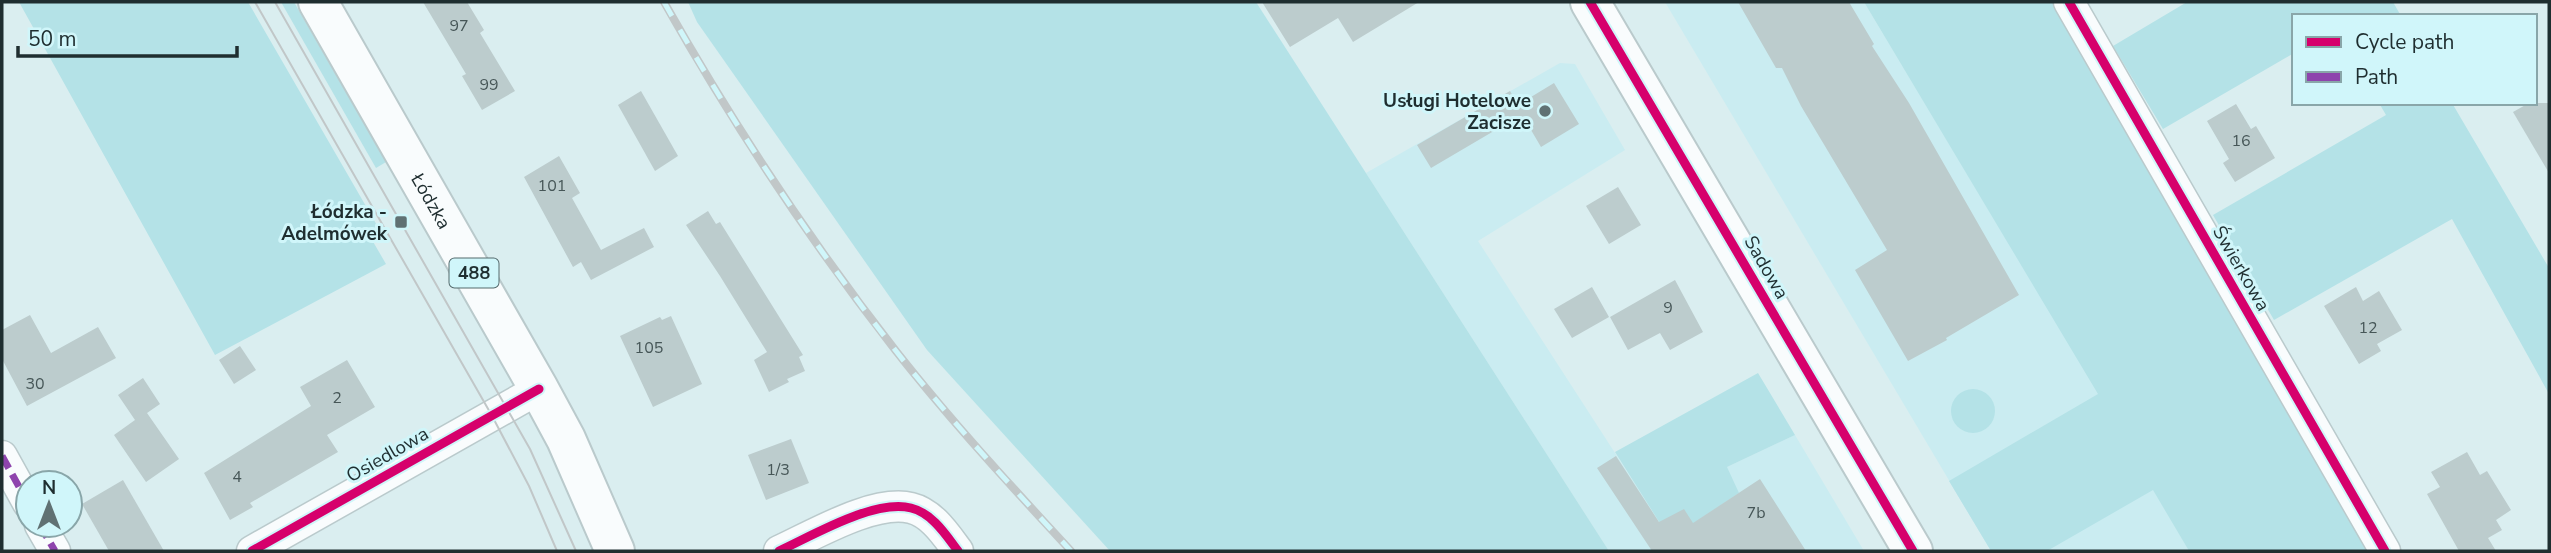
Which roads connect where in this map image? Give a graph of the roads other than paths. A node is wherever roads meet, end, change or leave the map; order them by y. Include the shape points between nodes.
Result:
1 (318, 2) edge
2 (1590, 2) edge
3 (2069, 2) edge
4 (540, 389) junction
5 (2, 456) edge
6 (14, 478) edge
7 (252, 551) edge
8 (615, 551) edge
9 (779, 551) edge
10 (958, 551) edge
11 (1913, 551) edge
12 (2385, 551) edge

1 - 4 street, Łódzka / 488
2 - 11 street, Sadowa
3 - 12 street, Świerkowa
4 - 7 street, Osiedlowa
4 - 8 street, Łódzka / 488
5 - 6 street
9 - 10 street via 890,506 914,508 940,526

